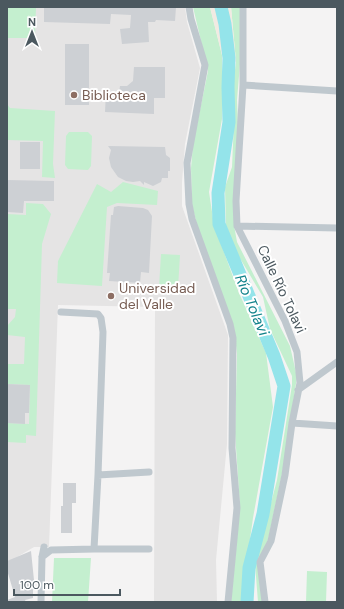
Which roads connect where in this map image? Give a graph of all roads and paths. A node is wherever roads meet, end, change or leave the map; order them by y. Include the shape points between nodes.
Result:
1 (189, 7) edge
2 (243, 7) edge
3 (243, 85) junction
4 (337, 91) edge
5 (237, 226) junction
6 (337, 228) edge
7 (61, 312) dead end
8 (337, 362) edge
9 (298, 390) junction
10 (292, 423) junction
11 (337, 426) edge
12 (149, 472) dead end
13 (98, 475) junction
14 (41, 547) dead end
15 (94, 549) junction
16 (149, 549) dead end
17 (42, 557) junction
18 (41, 602) edge
19 (228, 602) edge
20 (265, 602) edge

1 - 19 street via 205,65 187,163 189,204 233,338 232,448 237,508
2 - 3 street, Calle Río Tolavi
3 - 4 street
3 - 5 street, Calle Río Tolavi via 236,201
5 - 6 street
5 - 9 street, Calle Río Tolavi via 286,321 297,352 300,383
7 - 13 street via 98,314 101,318 103,332
8 - 9 street
9 - 10 street, Calle Río Tolavi
10 - 11 street
10 - 20 street, Calle Río Tolavi via 285,475 271,541 260,562
12 - 13 street
13 - 15 street
14 - 17 street
15 - 16 street
15 - 17 street via 51,550
17 - 18 street

